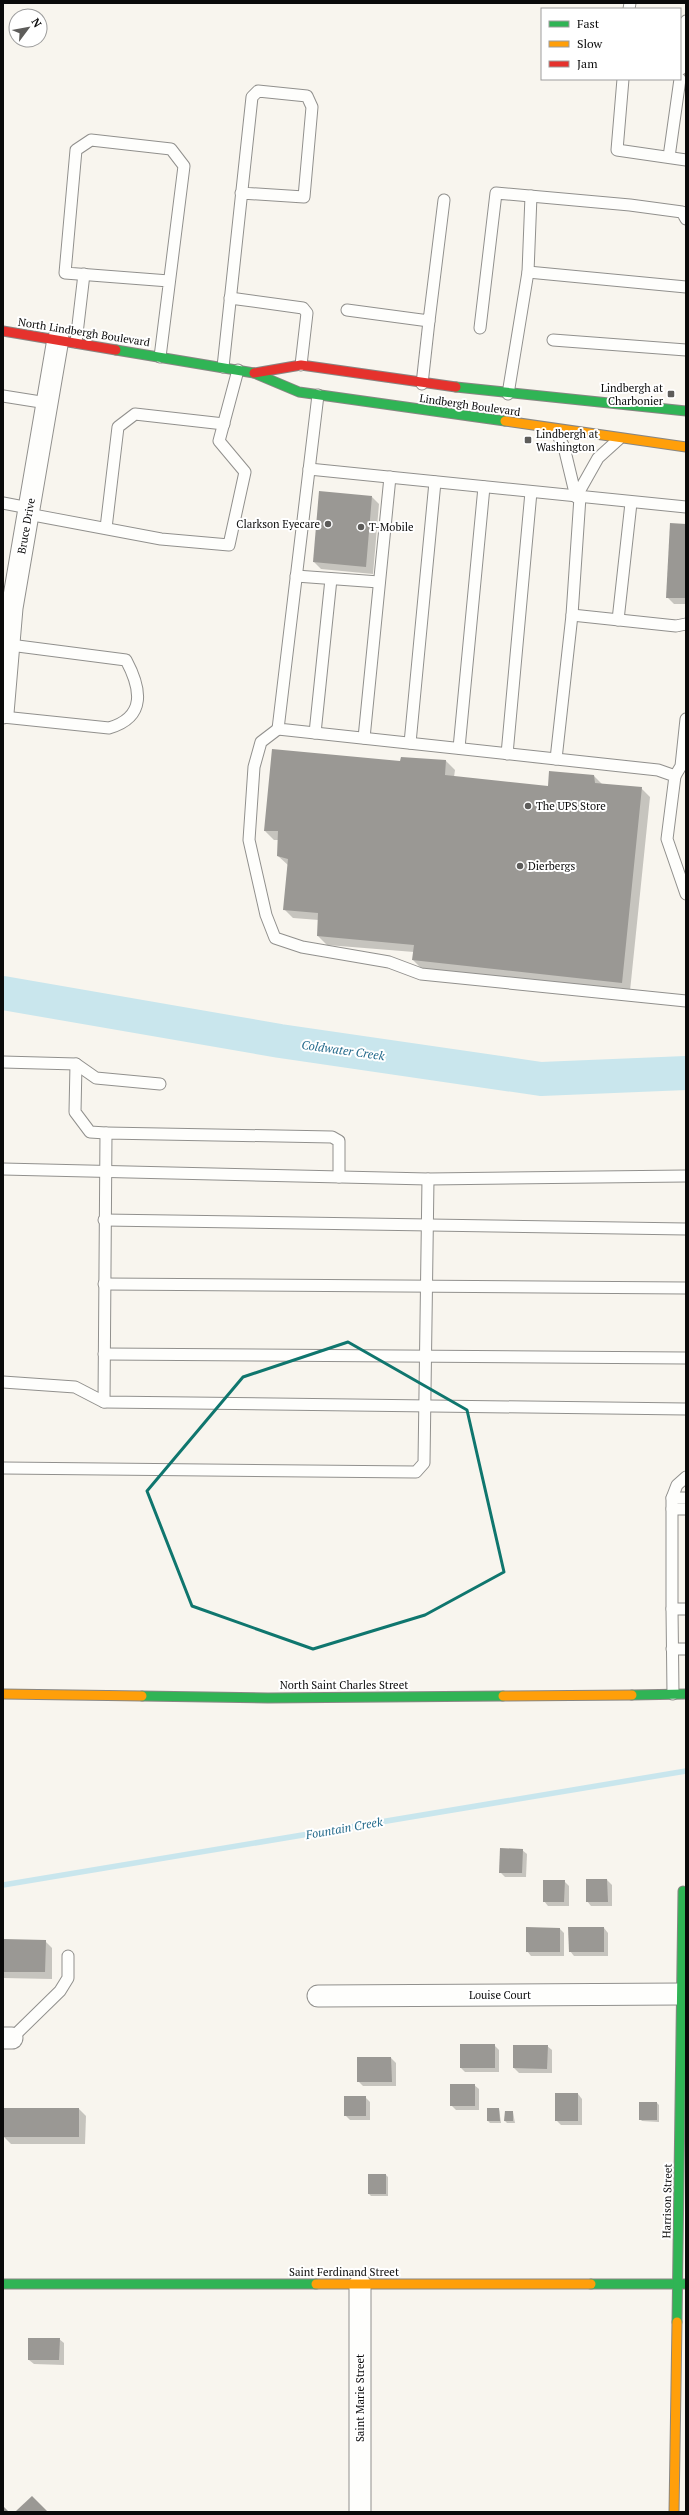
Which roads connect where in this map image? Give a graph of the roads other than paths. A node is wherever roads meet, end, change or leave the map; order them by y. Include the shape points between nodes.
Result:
1 (686, 21) edge
2 (682, 73) edge
3 (623, 80) edge
4 (681, 80) edge
5 (669, 157) junction
6 (686, 160) edge
7 (241, 193) junction
8 (530, 196) junction
9 (444, 200) dead end
10 (686, 219) edge
11 (528, 272) junction
12 (84, 274) junction
13 (169, 282) junction
14 (686, 287) edge
15 (230, 298) junction
16 (347, 310) dead end
17 (429, 321) junction
18 (480, 328) dead end
19 (3, 331) edge
20 (553, 340) dead end
21 (67, 341) junction
22 (686, 350) edge
23 (160, 357) junction
24 (301, 365) junction
25 (223, 367) junction
26 (238, 370) junction
27 (254, 372) junction
28 (422, 384) junction
29 (508, 394) junction
30 (318, 395) junction
31 (3, 396) edge
32 (47, 403) junction
33 (686, 411) edge
34 (224, 424) junction
35 (555, 430) junction
36 (619, 439) junction
37 (686, 447) edge
38 (309, 469) junction
39 (390, 477) junction
40 (434, 482) junction
41 (484, 487) junction
42 (531, 492) junction
43 (578, 497) junction
44 (3, 503) edge
45 (631, 503) junction
46 (686, 507) edge
47 (28, 511) junction
48 (106, 528) junction
49 (296, 576) junction
50 (331, 579) junction
51 (379, 582) junction
52 (8, 608) edge
53 (572, 615) junction
54 (618, 620) junction
55 (686, 624) edge
56 (10, 645) junction
57 (3, 713) edge
58 (3, 717) edge
59 (686, 719) edge
60 (278, 728) junction
61 (315, 733) junction
62 (364, 738) junction
63 (410, 743) junction
64 (459, 748) junction
65 (507, 754) junction
66 (556, 759) junction
67 (674, 776) junction
68 (686, 894) edge
69 (686, 1001) edge
70 (3, 1062) edge
71 (76, 1064) junction
72 (160, 1084) dead end
73 (106, 1133) junction
74 (3, 1169) edge
75 (104, 1171) junction
76 (686, 1176) edge
77 (339, 1177) junction
78 (428, 1179) junction
79 (104, 1220) junction
80 (427, 1225) junction
81 (686, 1229) edge
82 (104, 1284) junction
83 (427, 1286) junction
84 (686, 1288) edge
85 (104, 1354) junction
86 (426, 1355) junction
87 (686, 1358) edge
88 (3, 1382) edge
89 (104, 1402) junction
90 (426, 1405) junction
91 (686, 1408) edge
92 (3, 1468) edge
93 (686, 1478) edge
94 (686, 1498) edge
95 (672, 1503) junction
96 (686, 1509) edge
97 (672, 1609) junction
98 (686, 1609) edge
99 (672, 1649) junction
100 (686, 1649) edge
101 (3, 1694) edge
102 (673, 1694) junction
103 (686, 1694) edge
104 (684, 1891) dead end
105 (68, 1956) dead end
106 (682, 1994) junction
107 (318, 1996) dead end
108 (8, 2038) edge
109 (683, 2116) edge
110 (683, 2154) edge
111 (683, 2204) edge
112 (3, 2284) edge
113 (360, 2284) junction
114 (682, 2284) edge
115 (682, 2347) edge
116 (360, 2512) edge
117 (674, 2512) edge

1 - 2 lane
3 - 5 lane via 617,150
4 - 5 lane
5 - 6 lane
7 - 7 lane via 252,97 258,91 307,96 312,107 304,197
7 - 15 lane
8 - 10 lane via 682,212
8 - 11 lane
8 - 18 lane via 496,193
9 - 17 lane
11 - 14 lane
11 - 29 lane
12 - 13 lane
12 - 13 lane via 65,273 76,150 91,140 171,149 184,166
12 - 21 lane
13 - 23 lane
15 - 24 lane via 303,308 307,313
15 - 25 lane
16 - 17 lane
17 - 28 lane
19 - 21 main road, North Lindbergh Boulevard
20 - 22 lane
21 - 23 main road, North Lindbergh Boulevard
21 - 32 street, Bruce Drive
23 - 25 main road, Lindbergh Boulevard
24 - 27 main road, Lindbergh Boulevard
24 - 28 main road, Lindbergh Boulevard
25 - 26 main road, Lindbergh Boulevard
26 - 27 main road, Lindbergh Boulevard
26 - 34 lane
27 - 30 main road, Lindbergh Boulevard via 299,392
28 - 29 main road, Lindbergh Boulevard
29 - 33 main road, Lindbergh Boulevard
30 - 35 main road, Lindbergh Boulevard
30 - 38 lane
31 - 32 lane
32 - 47 street, Bruce Drive
34 - 48 lane via 135,414 118,427
34 - 48 lane via 219,441 245,472 229,545 151,537
35 - 36 main road, Lindbergh Boulevard
35 - 43 lane via 564,447
36 - 37 main road, Lindbergh Boulevard
36 - 43 lane via 598,458
38 - 39 lane
38 - 49 lane
39 - 40 lane
39 - 51 lane
40 - 41 lane
40 - 63 lane
41 - 42 lane
41 - 64 lane
42 - 43 lane
42 - 65 lane
43 - 45 lane
43 - 53 lane
44 - 47 lane
45 - 46 lane
45 - 54 lane
47 - 48 lane
47 - 52 street, Bruce Drive
49 - 50 lane
49 - 60 lane
50 - 51 lane
50 - 61 lane
51 - 62 lane
52 - 56 street, Bruce Drive
53 - 54 lane
53 - 66 lane
54 - 55 lane via 676,626
56 - 57 street, Bruce Drive
56 - 58 lane via 126,660 137,680 138,695 133,713 124,724 109,728
59 - 67 lane via 680,766
60 - 61 lane
60 - 69 lane via 261,742 254,767 249,840 266,915 274,938 302,947 389,962 421,974
61 - 62 lane
62 - 63 lane
63 - 64 lane
64 - 65 lane
65 - 66 lane
66 - 67 lane via 658,770
67 - 68 lane via 667,839
70 - 71 lane
71 - 72 lane via 96,1078
71 - 73 lane via 75,1112 90,1132
73 - 75 lane
73 - 77 lane via 332,1138 339,1141
74 - 75 lane
75 - 77 lane
75 - 79 lane
76 - 78 lane
77 - 78 lane
78 - 80 lane
79 - 80 lane
79 - 82 lane
80 - 81 lane
80 - 83 lane
82 - 83 lane
82 - 85 lane
83 - 84 lane
83 - 86 lane
85 - 86 lane
85 - 89 lane
86 - 87 lane
86 - 90 lane
88 - 89 lane via 75,1388
89 - 90 lane
90 - 91 lane
90 - 92 lane via 424,1463 416,1472
93 - 95 lane via 677,1485
94 - 95 lane
95 - 96 lane
95 - 97 lane
97 - 98 lane
97 - 99 lane
99 - 100 lane
99 - 102 lane
101 - 102 main road, North Saint Charles Street via 268,1698
102 - 103 main road, North Saint Charles Street
104 - 106 main road, Harrison Street
105 - 108 lane via 68,1978 60,1991
106 - 107 street, Louise Court
106 - 109 main road, Harrison Street
109 - 110 main road, Harrison Street
110 - 111 main road, Harrison Street
111 - 114 main road, Harrison Street
112 - 113 main road, Saint Ferdinand Street
113 - 114 main road, Saint Ferdinand Street
113 - 116 street, Saint Marie Street
114 - 115 main road, Harrison Street
115 - 117 main road, Harrison Street

